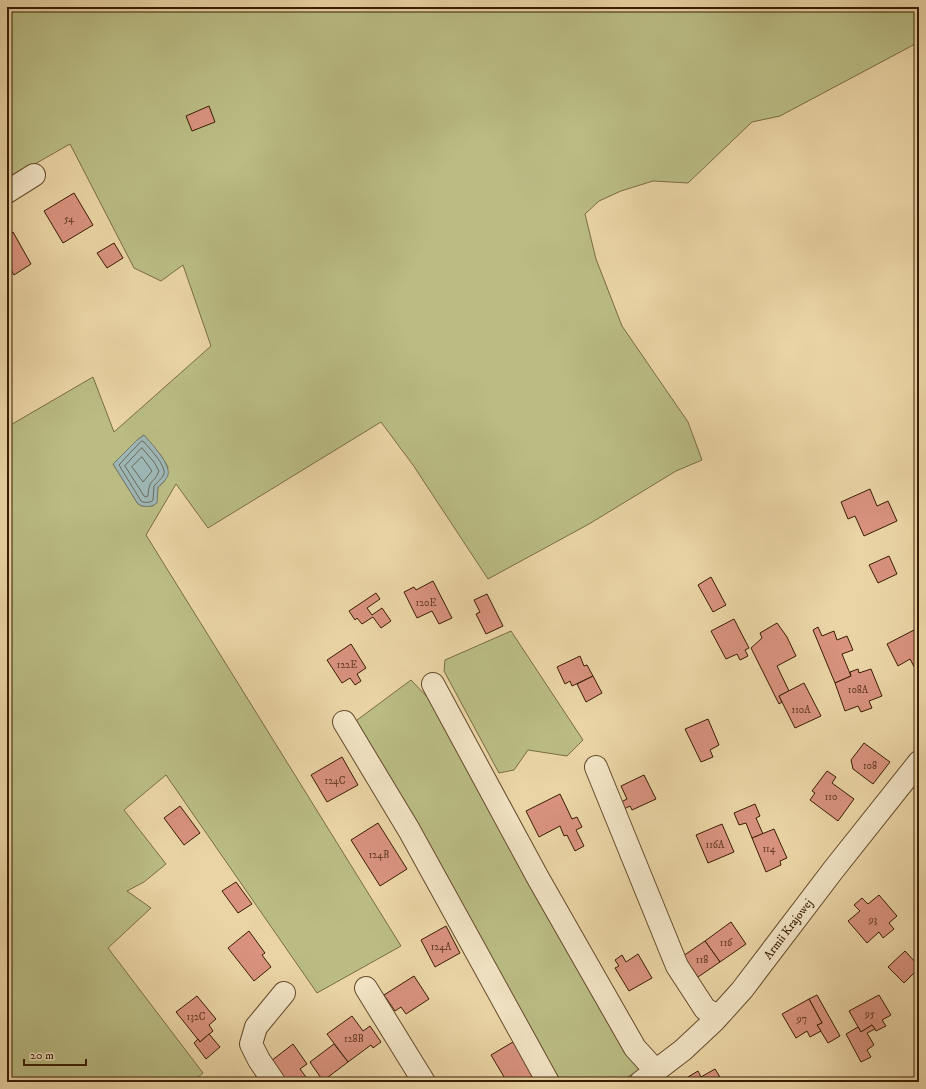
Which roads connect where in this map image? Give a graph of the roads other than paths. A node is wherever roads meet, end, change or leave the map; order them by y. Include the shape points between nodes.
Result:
1 (34, 175) dead end
2 (7, 192) edge
3 (433, 684) dead end
4 (344, 722) dead end
5 (919, 762) edge
6 (596, 767) dead end
7 (366, 988) dead end
8 (284, 993) dead end
9 (718, 1016) junction
10 (648, 1076) edge
11 (274, 1082) edge
12 (424, 1082) edge
13 (548, 1082) edge

1 - 2 street
3 - 10 street via 538,878 635,1048
4 - 13 street via 409,830
5 - 9 street, Armii Krajowej via 742,990
6 - 9 street via 677,966 705,1008
7 - 12 street
8 - 11 street via 256,1027 250,1044
9 - 10 street, Armii Krajowej via 683,1050

